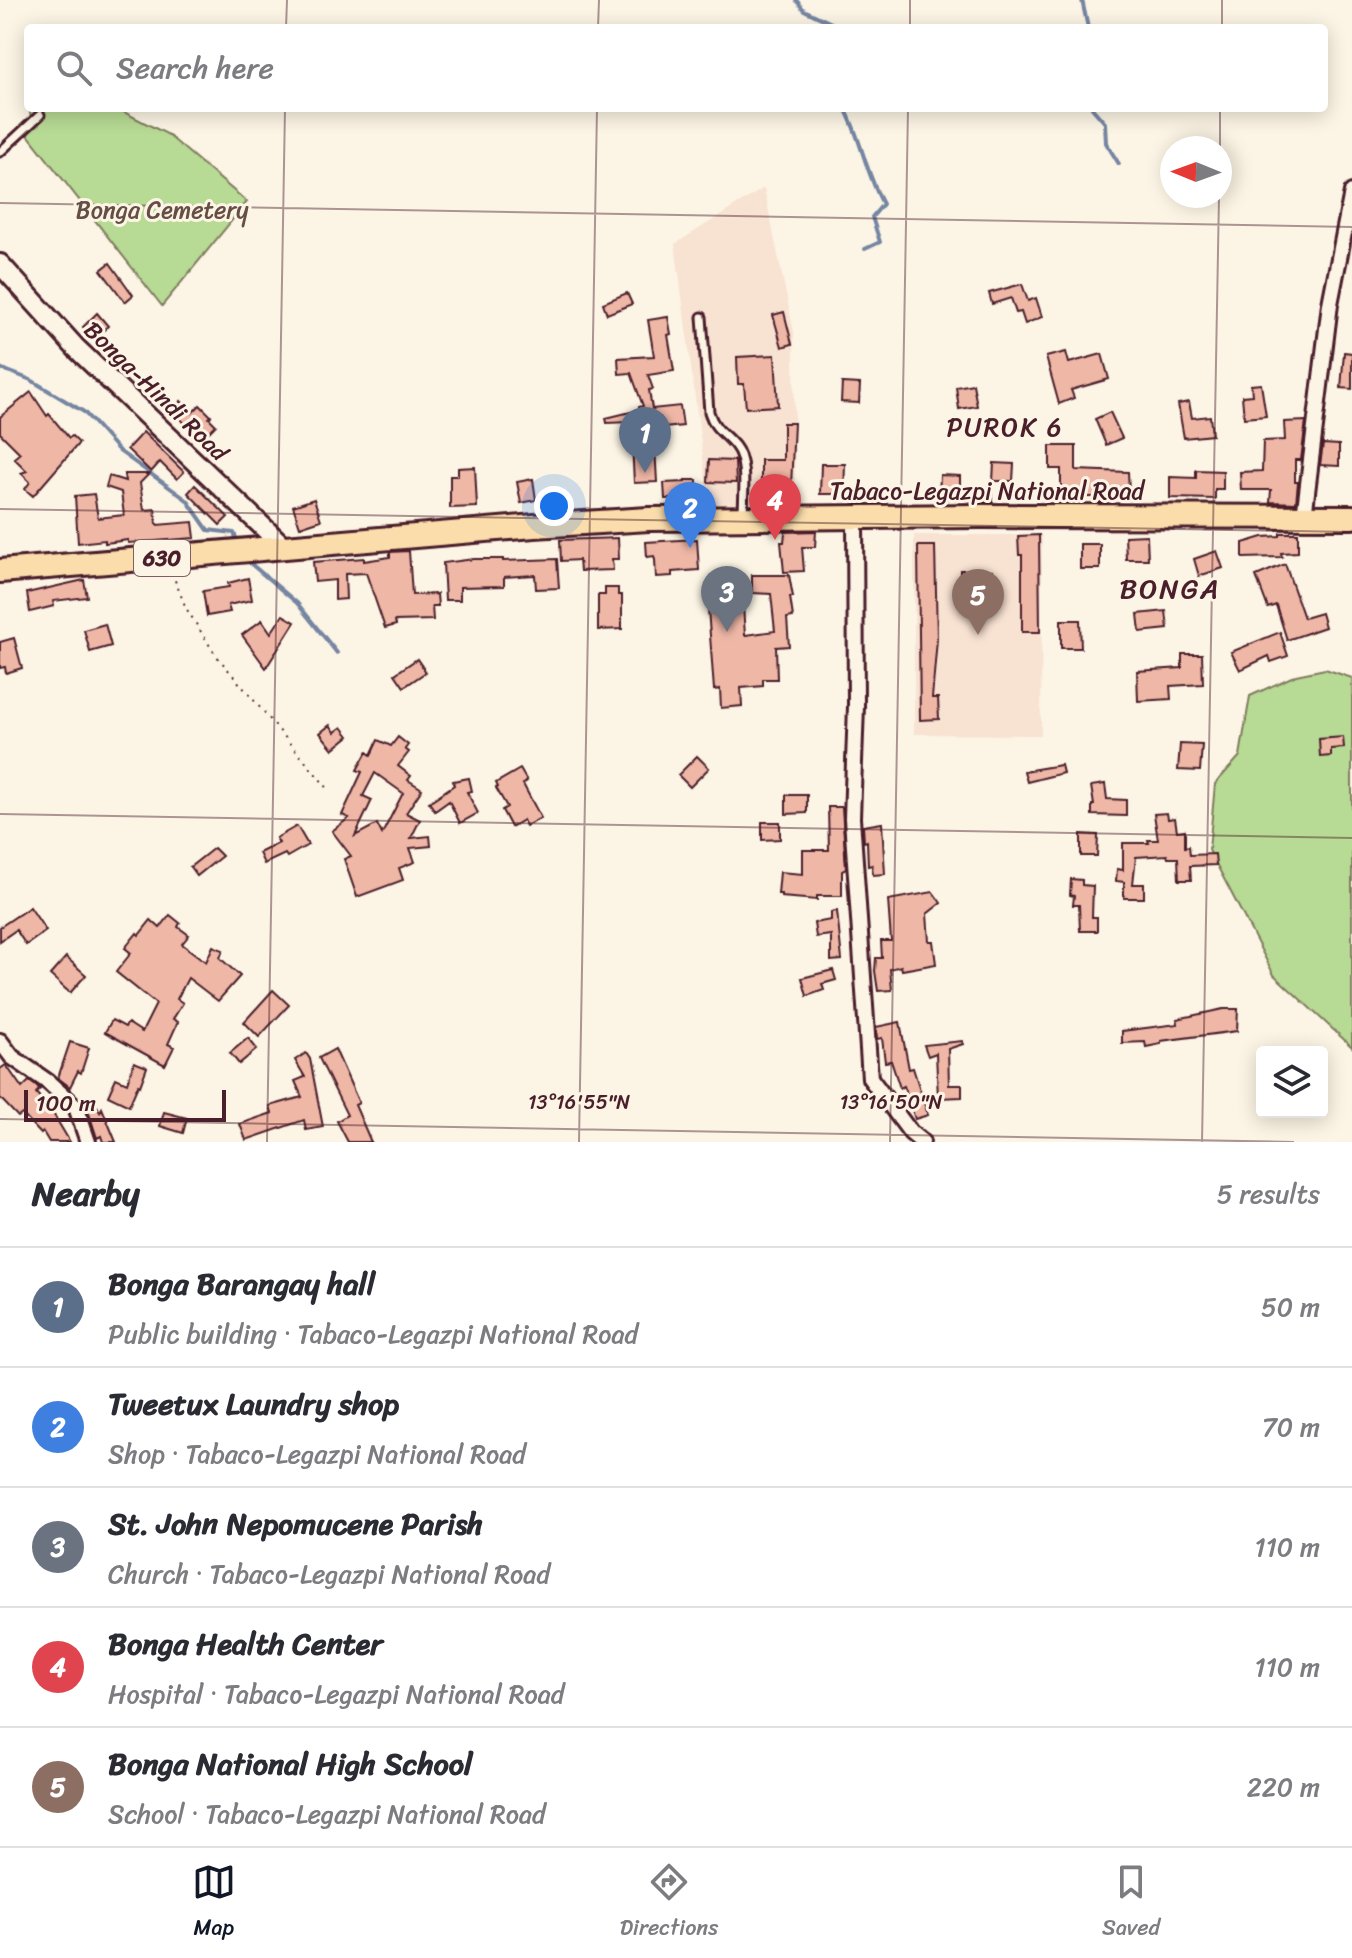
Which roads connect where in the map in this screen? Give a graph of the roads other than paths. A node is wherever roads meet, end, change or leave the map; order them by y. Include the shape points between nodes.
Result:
1 (40, 115) dead end
2 (0, 152) edge
3 (1352, 192) edge
4 (0, 264) edge
5 (702, 317) dead end
6 (743, 517) junction
7 (855, 517) junction
8 (1304, 517) junction
9 (1352, 517) edge
10 (284, 547) junction
11 (0, 571) edge
12 (0, 1041) edge
13 (88, 1142) edge
14 (922, 1142) edge

1 - 2 lane
3 - 8 street via 1330,304
4 - 10 street, Bonga-Hindi Road via 76,348
5 - 6 lane via 709,412 714,427 741,456
6 - 7 main road, Tabaco-Legazpi National Road / 630
6 - 10 main road, Tabaco-Legazpi National Road / 630 via 534,526
7 - 8 main road, Tabaco-Legazpi National Road / 630
7 - 14 street via 852,818 870,1078
8 - 9 main road, Tabaco-Legazpi National Road / 630
10 - 11 main road, Tabaco-Legazpi National Road / 630
12 - 13 street via 12,1057 76,1107

